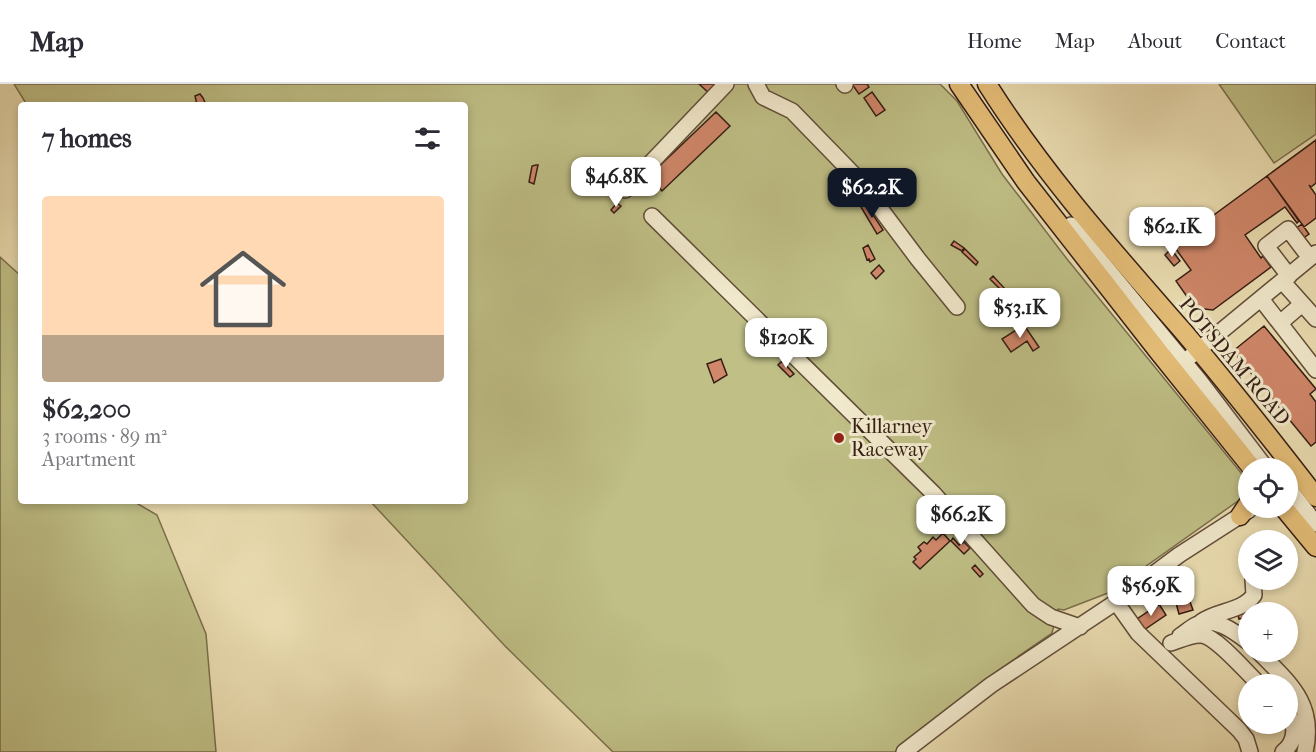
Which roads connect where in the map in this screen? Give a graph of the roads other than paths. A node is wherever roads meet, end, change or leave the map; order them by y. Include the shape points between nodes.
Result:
1 (726, 84) edge
2 (756, 84) edge
3 (959, 84) edge
4 (967, 84) edge
5 (980, 84) edge
6 (987, 84) edge
7 (625, 190) dead end
8 (652, 216) dead end
9 (1313, 255) edge
10 (1285, 278) junction
11 (1261, 299) junction
12 (1302, 304) junction
13 (957, 307) dead end
14 (1316, 320) edge
15 (1280, 322) junction
16 (1186, 359) junction
17 (1316, 370) edge
18 (1246, 458) edge
19 (1259, 458) edge
20 (1266, 458) edge
21 (1274, 458) edge
22 (1298, 484) edge
23 (1298, 489) edge
24 (1316, 497) edge
25 (1298, 509) edge
26 (1238, 515) edge
27 (1292, 518) edge
28 (1316, 524) edge
29 (1316, 532) edge
30 (1316, 547) edge
31 (1254, 590) edge
32 (1116, 602) junction
33 (1196, 625) junction
34 (1080, 627) junction
35 (1238, 635) edge
36 (1165, 648) junction
37 (1268, 662) edge
38 (1249, 674) edge
39 (1294, 734) edge
40 (904, 752) edge
41 (1250, 752) edge
42 (1283, 752) edge
43 (1305, 752) edge

1 - 7 street
2 - 13 street via 763,97 792,111 845,165
3 - 16 main road, POTSDAM ROAD via 1026,182
4 - 16 street via 1038,185
5 - 16 street via 1013,135
6 - 16 main road, POTSDAM ROAD
8 - 34 street via 933,493 1033,605 1051,617
9 - 10 street
9 - 10 street via 1288,229 1266,246
10 - 11 street
10 - 12 street
11 - 15 street
11 - 16 street
12 - 14 street
12 - 15 street
15 - 17 street
16 - 18 main road, POTSDAM ROAD
16 - 19 street
16 - 20 street
16 - 21 main road, POTSDAM ROAD
22 - 24 main road, POTSDAM ROAD
23 - 28 street
25 - 29 street
26 - 32 street
27 - 30 main road
31 - 33 street via 1246,604 1207,617
32 - 34 street
32 - 36 street via 1138,633
33 - 35 street via 1227,627
33 - 36 street
34 - 40 street via 991,685
36 - 38 street via 1193,636 1205,636
36 - 41 street via 1239,730
37 - 43 street via 1305,702 1311,731
39 - 42 street

